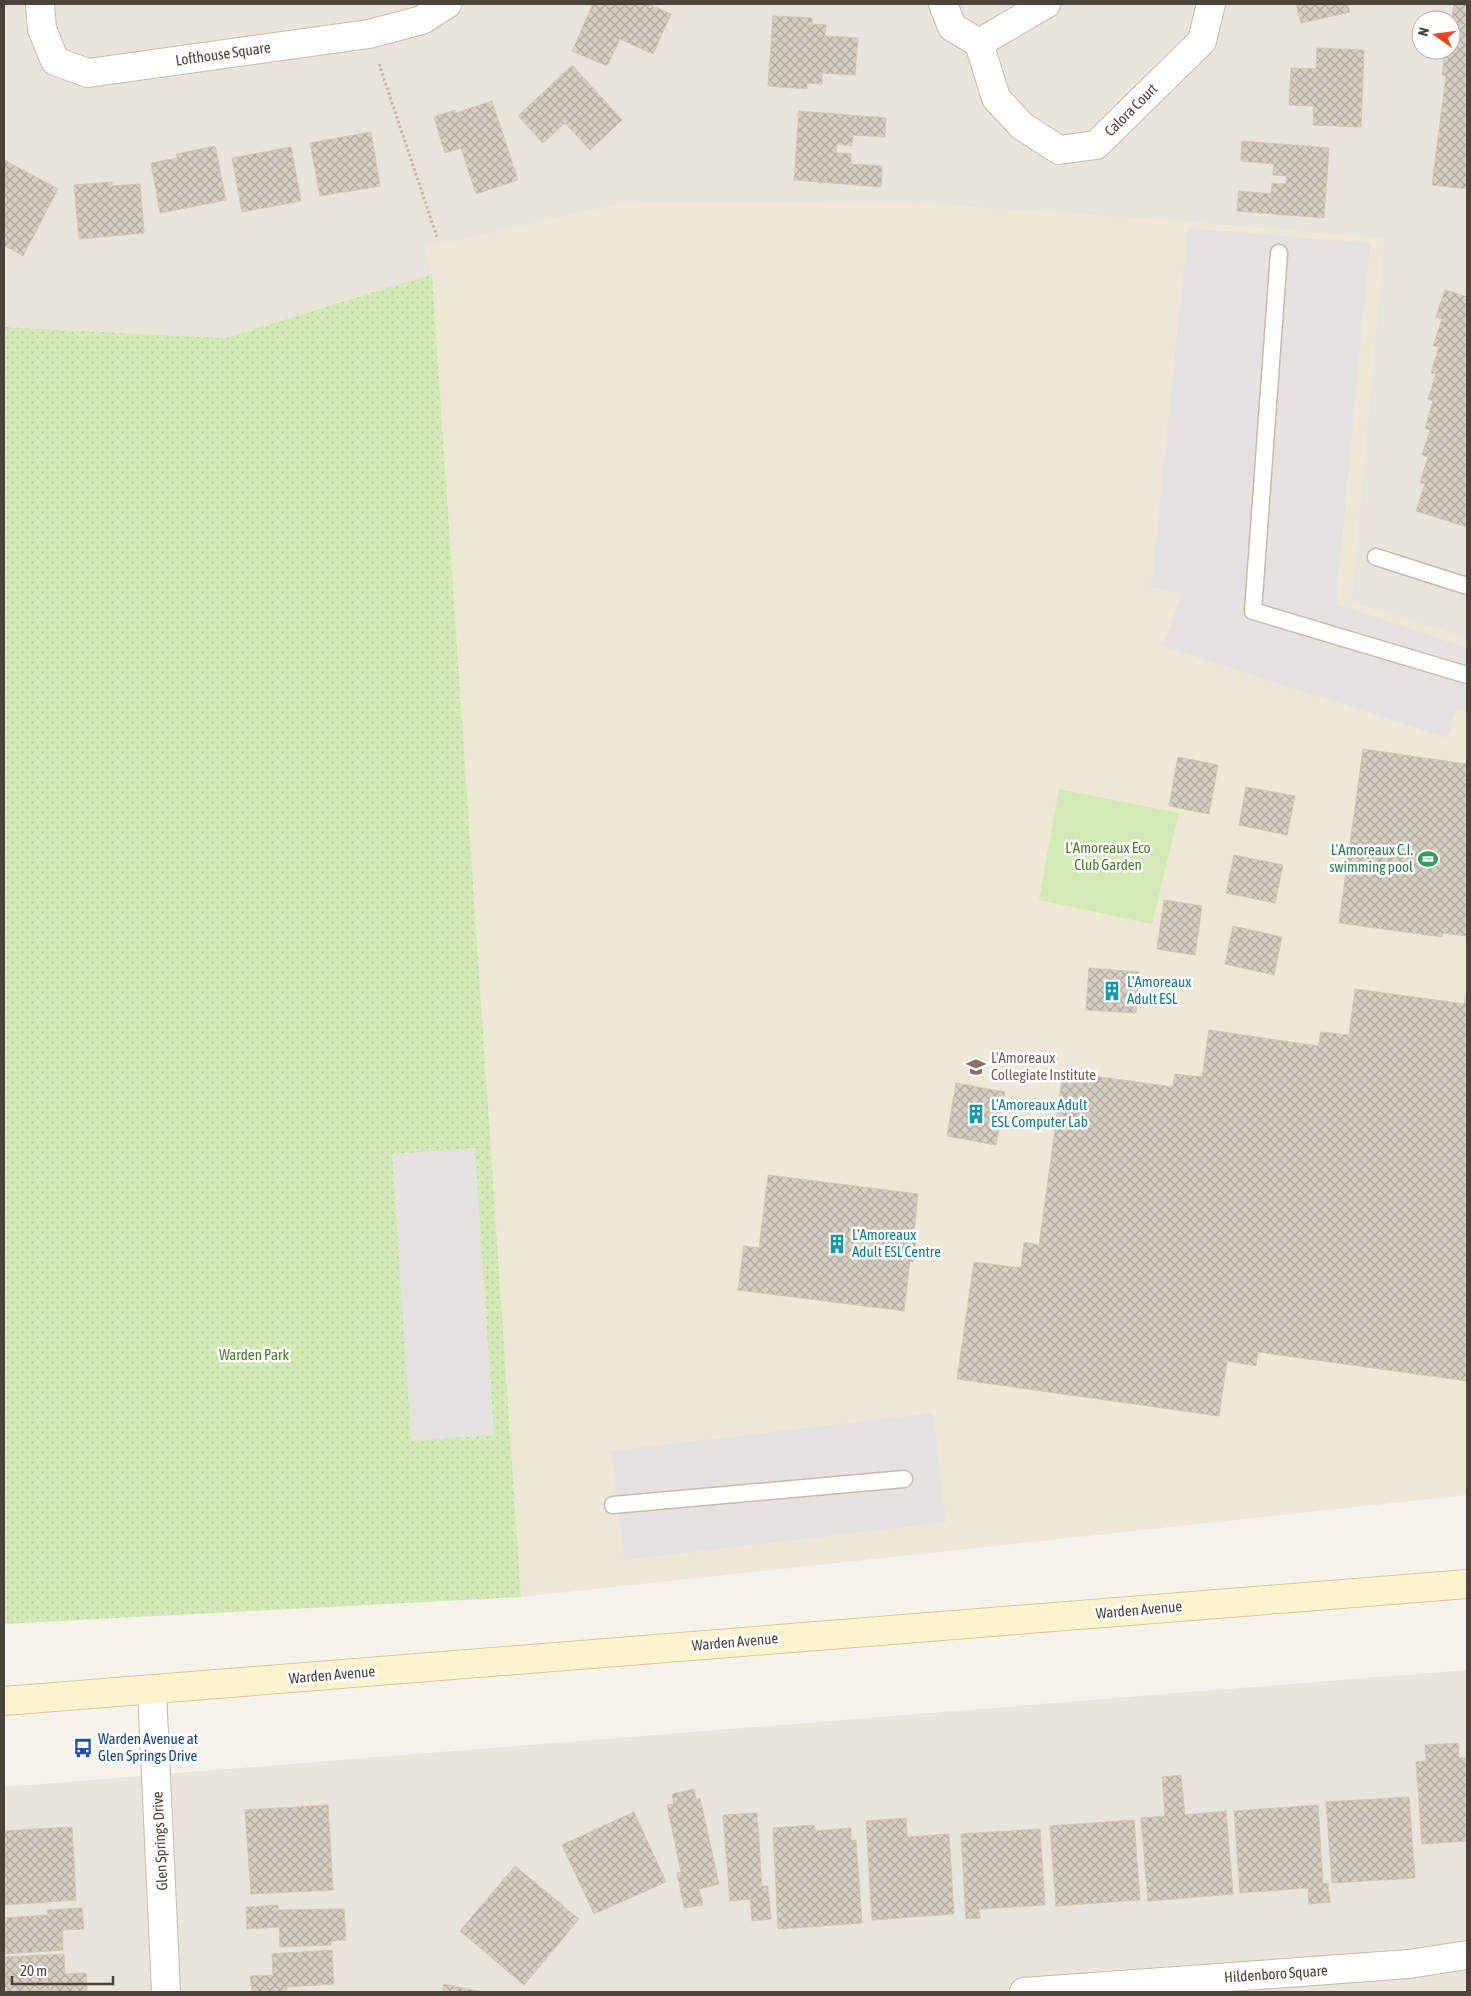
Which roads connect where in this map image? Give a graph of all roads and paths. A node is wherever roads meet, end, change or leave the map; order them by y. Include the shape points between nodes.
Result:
1 (40, 4) edge
2 (447, 4) edge
3 (942, 4) edge
4 (1046, 4) edge
5 (1211, 4) edge
6 (368, 34) junction
7 (979, 43) junction
8 (437, 237) dead end
9 (1279, 254) dead end
10 (1376, 557) dead end
11 (1467, 586) edge
12 (1467, 675) edge
13 (904, 1480) dead end
14 (613, 1505) dead end
15 (1467, 1584) edge
16 (152, 1690) junction
17 (4, 1701) edge
18 (1467, 1954) edge
19 (166, 1992) edge
20 (1024, 1992) edge

1 - 6 street, Lofthouse Square via 42,29 55,61 88,73
2 - 6 street, Lofthouse Square via 422,20
3 - 7 street via 952,27
4 - 7 street
5 - 7 street, Calora Court via 1202,41 1096,145 1059,150 1022,126 996,98
6 - 8 path
9 - 12 lane via 1252,611
10 - 11 lane
13 - 14 lane
15 - 16 main road, Warden Avenue
16 - 17 main road, Warden Avenue
16 - 19 street, Glen Springs Drive
18 - 20 street, Hildenboro Square via 1409,1964

